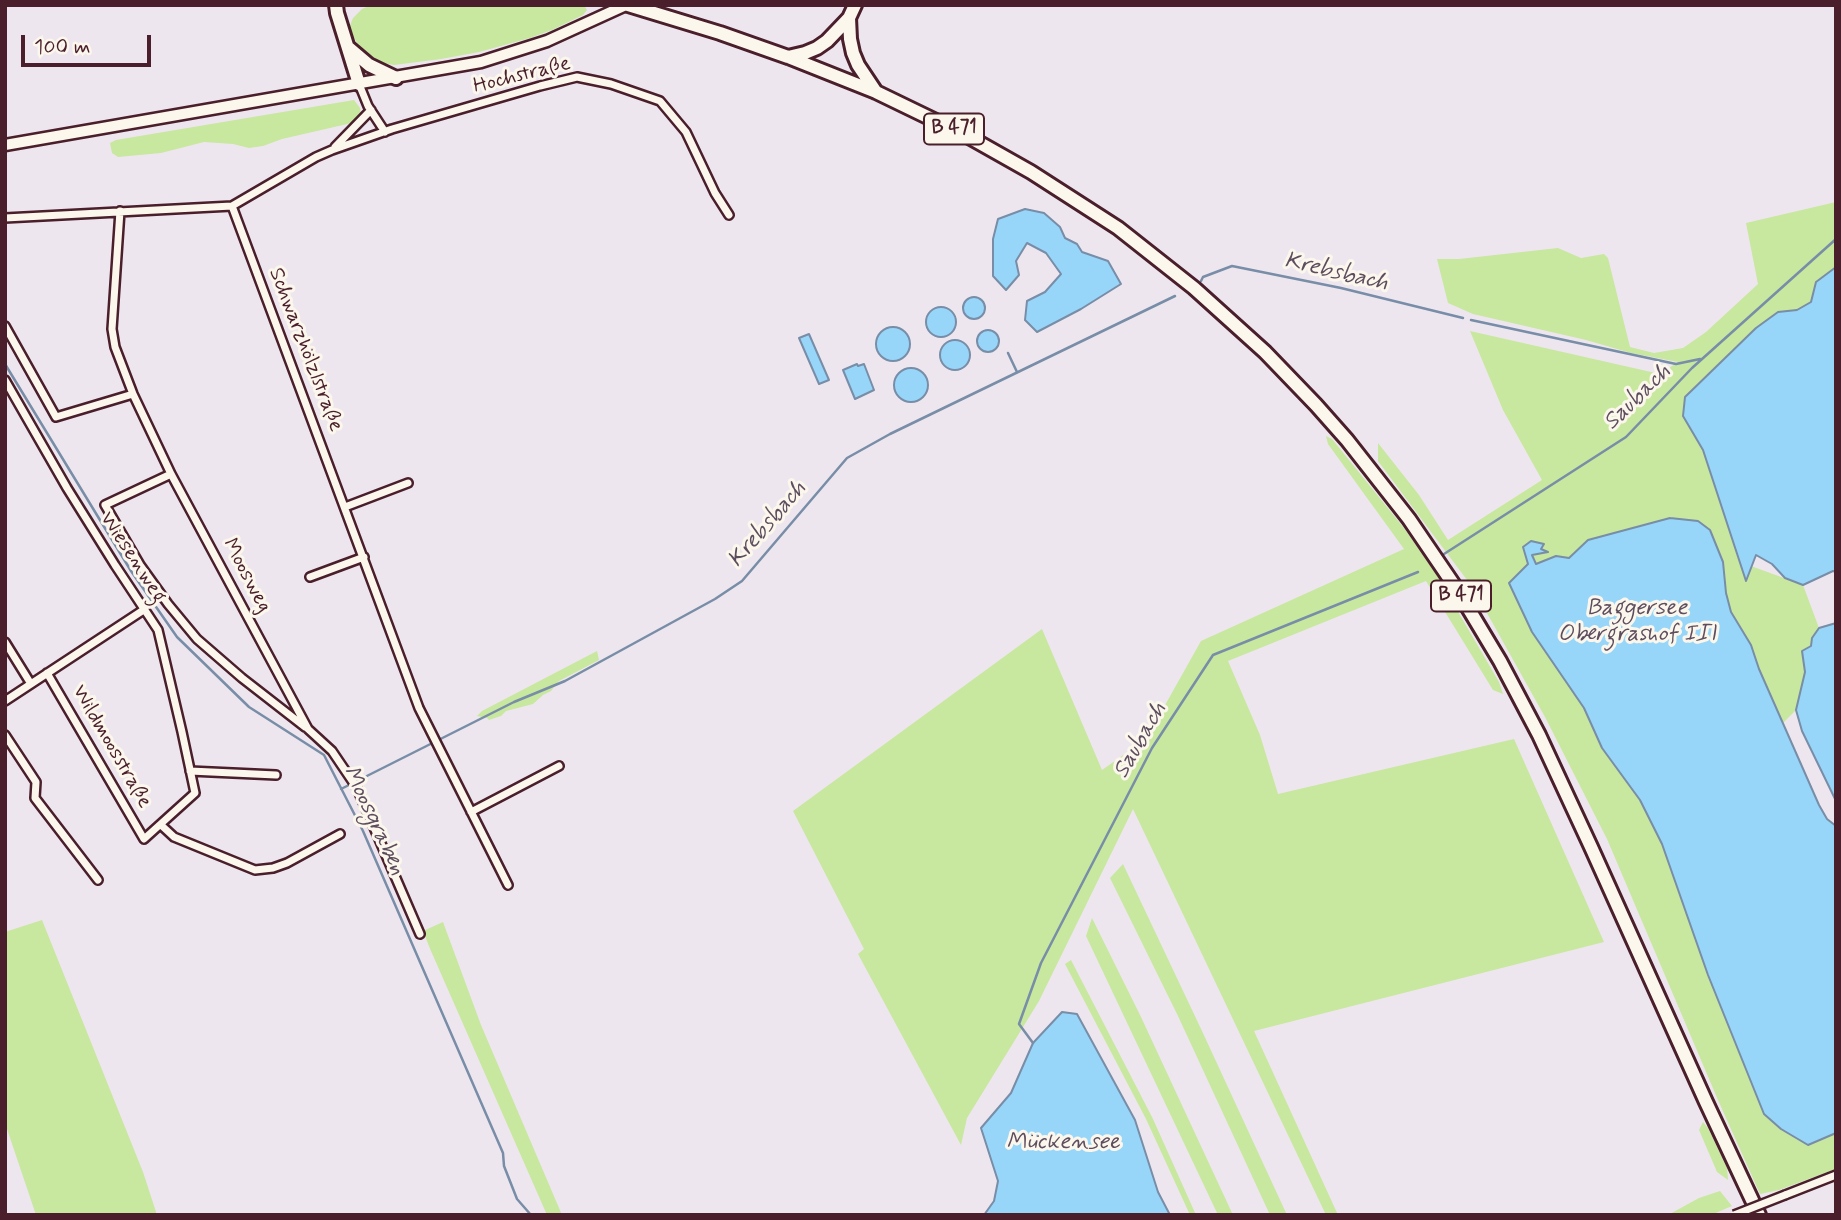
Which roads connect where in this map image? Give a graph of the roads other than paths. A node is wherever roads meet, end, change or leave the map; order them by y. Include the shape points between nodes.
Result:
1 (337, 5) edge
2 (627, 5) edge
3 (855, 5) edge
4 (849, 18) junction
5 (348, 47) junction
6 (788, 57) junction
7 (396, 78) junction
8 (359, 83) junction
9 (876, 92) junction
10 (371, 110) junction
11 (385, 132) junction
12 (5, 145) edge
13 (332, 150) junction
14 (232, 206) junction
15 (120, 211) junction
16 (729, 215) dead end
17 (5, 218) edge
18 (5, 326) edge
19 (5, 380) edge
20 (132, 394) junction
21 (171, 474) junction
22 (408, 483) dead end
23 (345, 507) junction
24 (363, 557) junction
25 (310, 577) dead end
26 (145, 609) junction
27 (5, 642) edge
28 (47, 673) junction
29 (32, 684) junction
30 (5, 701) edge
31 (294, 702) junction
32 (284, 711) junction
33 (308, 729) junction
34 (5, 735) edge
35 (559, 765) dead end
36 (190, 771) junction
37 (276, 775) dead end
38 (471, 812) junction
39 (161, 825) junction
40 (340, 834) dead end
41 (144, 839) joint
42 (97, 880) dead end
43 (508, 885) dead end
44 (420, 934) dead end
45 (1836, 1175) edge
46 (1734, 1215) edge
47 (1759, 1215) edge

1 - 5 highway
2 - 6 highway, B 471
2 - 7 main road via 547,41 481,62
3 - 4 highway
4 - 6 highway via 817,48
4 - 9 highway via 853,53
5 - 7 highway via 369,65
5 - 8 highway
6 - 9 highway, B 471
7 - 8 main road
8 - 10 street
8 - 12 main road
9 - 47 highway, B 471 via 1031,172 1154,255 1265,352 1373,472 1458,591 1539,735
10 - 11 street
10 - 13 street
11 - 13 street, Hochstraße
11 - 16 street, Hochstraße via 577,77 611,84 660,101 686,132
13 - 14 street, Hochstraße
14 - 15 street, Hochstraße
14 - 23 street, Schwarzhölzlstraße
15 - 17 street, Hochstraße
15 - 20 street, Moosweg via 112,329
18 - 20 street via 56,417
19 - 26 street, Wiesenweg
20 - 21 street, Moosweg
21 - 31 street, Moosweg
21 - 32 street via 105,505 140,565 197,639
22 - 23 street
23 - 24 street, Schwarzhölzlstraße
24 - 25 street
24 - 38 street, Schwarzhölzlstraße via 419,708
26 - 28 street
26 - 36 street, Wiesenweg via 158,630
27 - 29 street
28 - 29 street
28 - 41 street, Wildmoosstraße
29 - 30 street
31 - 32 street
31 - 33 street, Moosweg
32 - 33 street
33 - 44 street, Moosweg via 332,751 354,782
34 - 42 street via 36,782 35,798
35 - 38 street
36 - 37 street
36 - 39 street, Wiesenweg via 195,793
38 - 43 street, Schwarzhölzlstraße
39 - 40 street via 174,837 255,870 288,863
39 - 41 street, Wiesenweg
45 - 46 street, bridge

